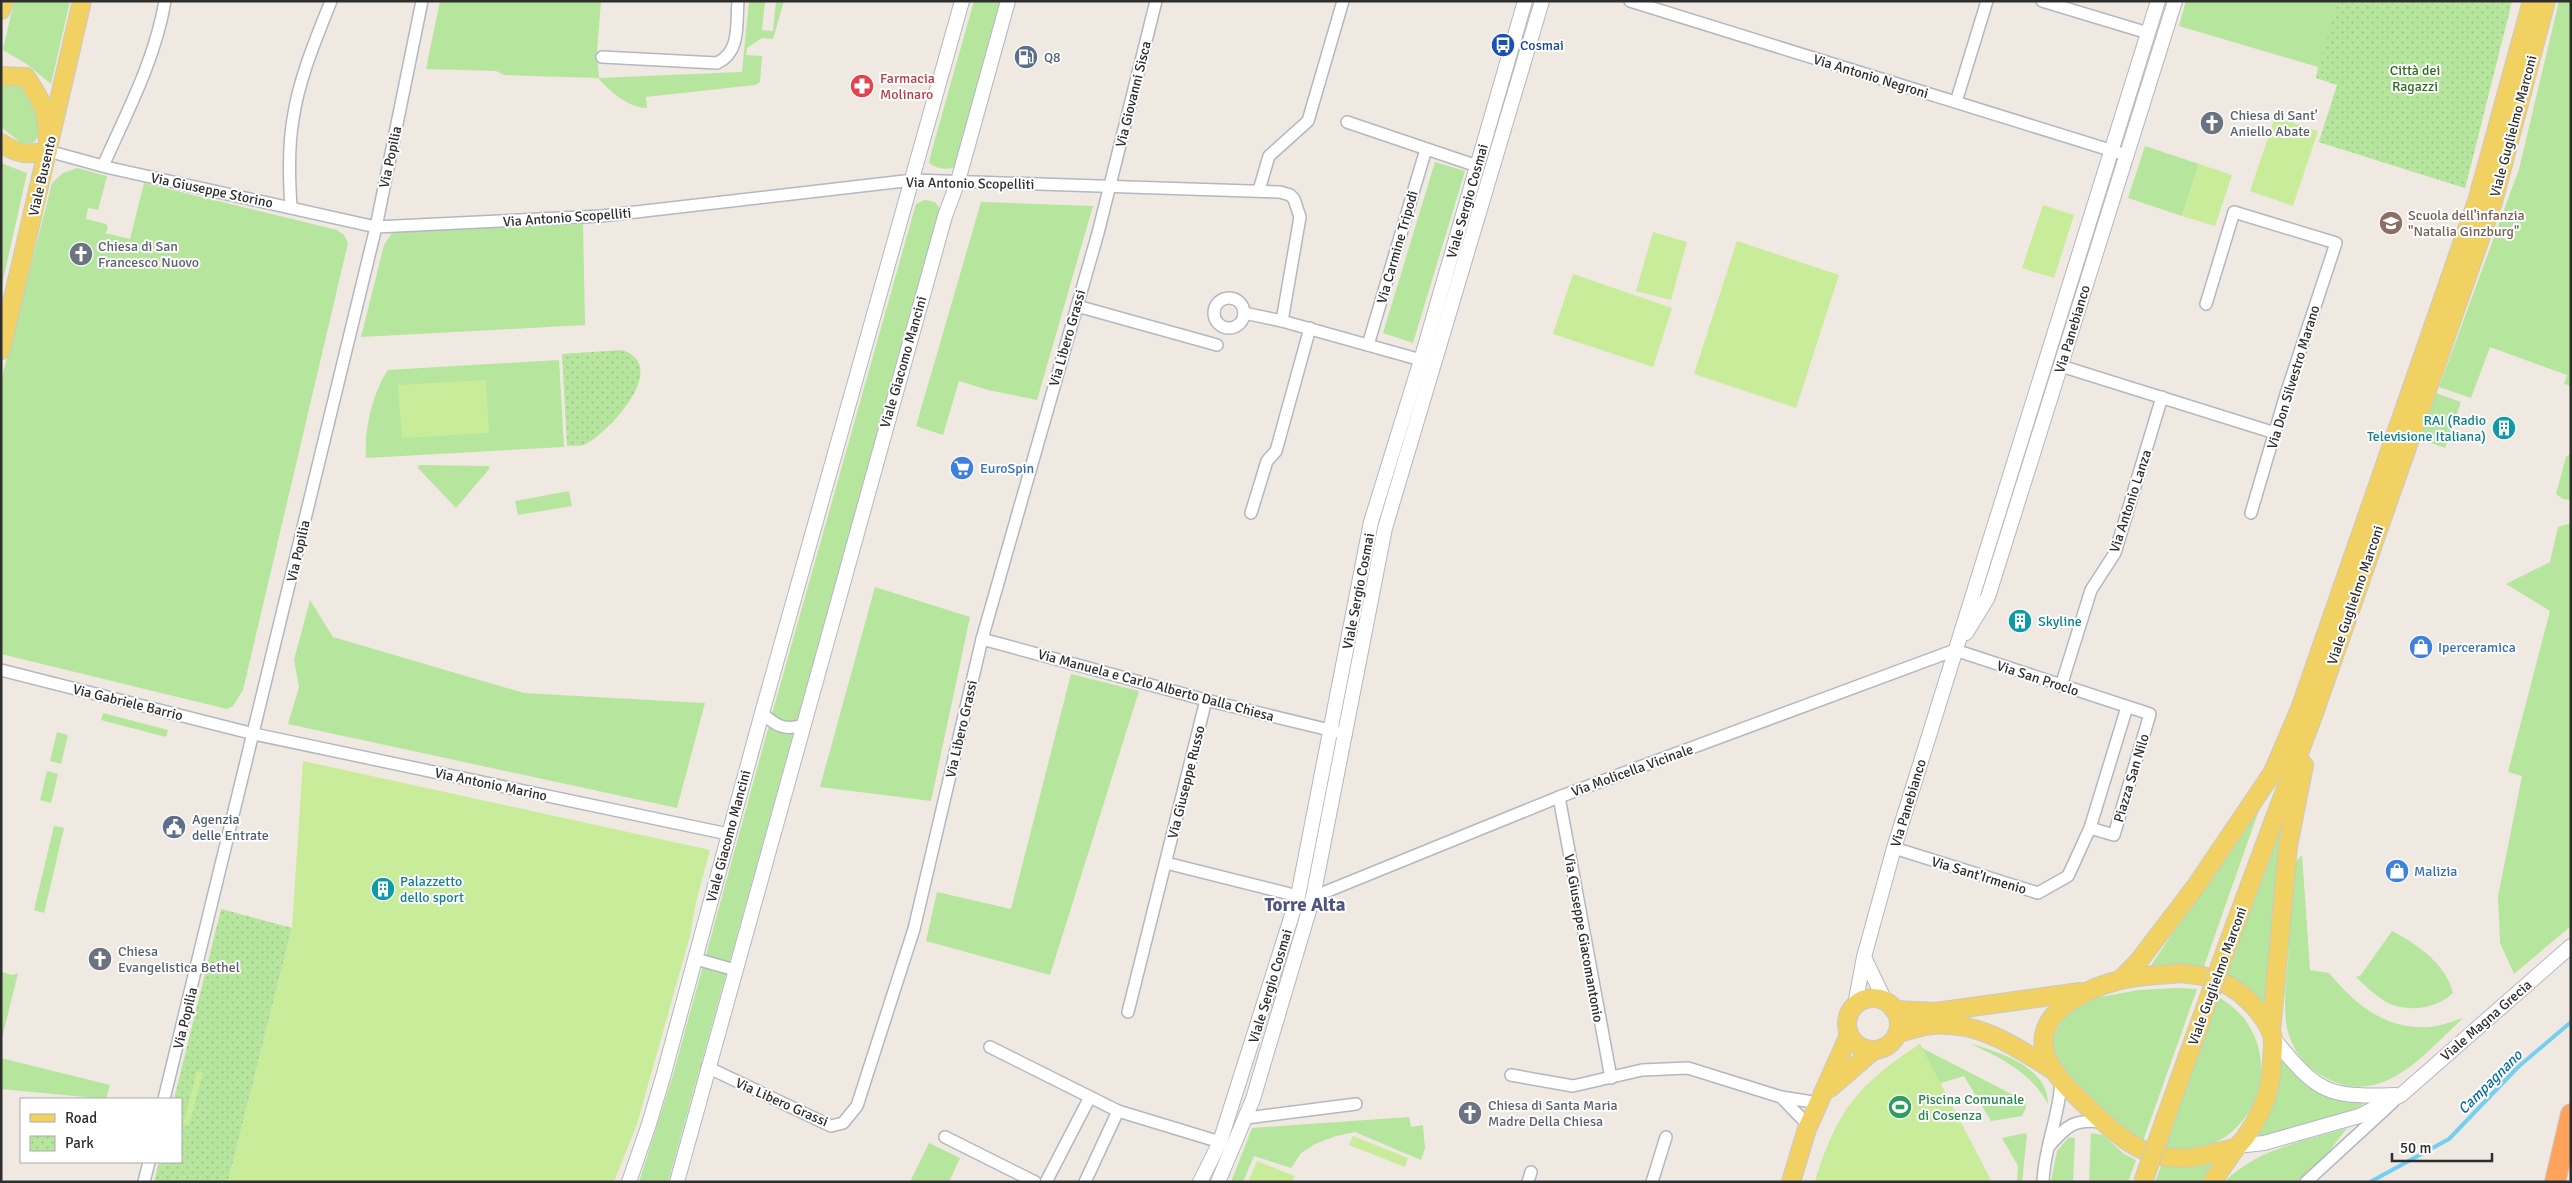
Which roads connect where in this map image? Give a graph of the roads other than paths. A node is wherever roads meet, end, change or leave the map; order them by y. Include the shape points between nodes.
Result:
1 (4, 1) edge
2 (82, 1) edge
3 (165, 1) edge
4 (331, 1) edge
5 (422, 1) edge
6 (738, 1) edge
7 (962, 1) edge
8 (1008, 1) edge
9 (1156, 1) edge
10 (1343, 1) edge
11 (1525, 1) edge
12 (1542, 1) edge
13 (1630, 1) edge
14 (1986, 1) edge
15 (2042, 1) edge
16 (2158, 1) edge
17 (2175, 1) edge
18 (2532, 1) edge
19 (2546, 1) edge
20 (1, 10) edge
21 (2148, 33) junction
22 (602, 57) dead end
23 (1, 63) edge
24 (1, 76) edge
25 (26, 77) junction
26 (1956, 102) junction
27 (1347, 122) dead end
28 (1, 143) edge
29 (1426, 149) junction
30 (2111, 150) junction
31 (48, 151) junction
32 (2126, 155) junction
33 (103, 166) junction
34 (1477, 166) junction
35 (913, 180) junction
36 (958, 181) junction
37 (1111, 186) junction
38 (1259, 190) junction
39 (291, 208) junction
40 (376, 227) junction
41 (2206, 304) dead end
42 (1077, 306) junction
43 (1244, 314) dead end
44 (1282, 321) junction
45 (1310, 328) junction
46 (1217, 345) dead end
47 (1368, 345) junction
48 (1, 350) edge
49 (1421, 360) junction
50 (2060, 366) junction
51 (2162, 398) junction
52 (2275, 433) junction
53 (1251, 513) dead end
54 (2251, 513) dead end
55 (982, 639) junction
56 (1956, 650) junction
57 (1, 670) edge
58 (2061, 686) junction
59 (1206, 700) junction
60 (2124, 706) junction
61 (762, 713) junction
62 (2314, 713) junction
63 (803, 725) junction
64 (1330, 730) junction
65 (254, 734) junction
66 (1346, 734) junction
67 (1559, 797) junction
68 (2090, 828) junction
69 (728, 834) junction
70 (1894, 848) junction
71 (1166, 863) junction
72 (1298, 896) junction
73 (1312, 897) junction
74 (2571, 946) edge
75 (1864, 957) junction
76 (696, 958) junction
77 (735, 970) junction
78 (2120, 980) junction
79 (2090, 991) junction
80 (1855, 1005) junction
81 (1890, 1005) junction
82 (1128, 1012) dead end
83 (1898, 1033) junction
84 (1849, 1035) junction
85 (2272, 1035) junction
86 (990, 1047) dead end
87 (1874, 1050) junction
88 (707, 1067) junction
89 (1511, 1075) dead end
90 (2058, 1076) junction
91 (1611, 1078) junction
92 (2401, 1095) junction
93 (1090, 1097) junction
94 (1780, 1097) junction
95 (164, 1098) edge
96 (1820, 1099) junction
97 (1356, 1104) dead end
98 (1118, 1111) junction
99 (2571, 1114) edge
100 (1246, 1118) junction
101 (2102, 1122) junction
102 (1809, 1126) junction
103 (945, 1137) dead end
104 (1666, 1137) dead end
105 (1220, 1142) junction
106 (2237, 1146) junction
107 (2048, 1147) junction
108 (149, 1163) edge
109 (144, 1182) edge
110 (629, 1182) edge
111 (677, 1182) edge
112 (1035, 1182) edge
113 (1046, 1182) edge
114 (1085, 1182) edge
115 (1200, 1182) edge
116 (1218, 1182) edge
117 (1652, 1182) edge
118 (1791, 1182) edge
119 (2043, 1182) edge
120 (2143, 1182) edge
121 (2212, 1182) edge
122 (2306, 1182) edge
123 (2555, 1182) edge

1 - 20 main road
2 - 31 main road, Viale Busento
3 - 33 street via 162,23 147,69
4 - 39 street via 309,56 293,119 288,178
5 - 40 street, Via Popilia
6 - 22 street via 734,48 726,59 717,63
7 - 35 street, Viale Giacomo Mancini
8 - 36 street, Viale Giacomo Mancini
9 - 37 street, Via Giovanni Sisca
10 - 38 street via 1308,121 1270,156
11 - 34 street, Viale Sergio Cosmai
12 - 66 street, Viale Sergio Cosmai via 1385,528
13 - 26 street, Via Antonio Negroni
14 - 26 street
15 - 21 street
16 - 21 street, Via Panebianco
17 - 32 street, Via Panebianco
18 - 78 main road, Viale Guglielmo Marconi via 2478,198 2296,718 2273,772 2196,886 2138,962
19 - 62 main road, Viale Guglielmo Marconi via 2493,202
21 - 30 street, Via Panebianco
23 - 25 main road
24 - 25 main road
25 - 31 main road via 44,104
26 - 30 street, Via Antonio Negroni
27 - 29 street
28 - 31 main road via 28,155
29 - 34 street
29 - 47 street, Via Carmine Tripodi
30 - 32 street, Via Antonio Negroni
30 - 56 street, Via Panebianco
31 - 33 street, Via Giuseppe Storino
31 - 48 main road, Viale Busento
32 - 50 street, Via Panebianco
33 - 39 street, Via Giuseppe Storino
34 - 49 street, Viale Sergio Cosmai
35 - 36 street, Via Antonio Scopelliti
35 - 40 street, Via Antonio Scopelliti via 601,216
35 - 61 street, Viale Giacomo Mancini
36 - 37 street, Via Antonio Scopelliti
36 - 63 street, Viale Giacomo Mancini via 945,216
37 - 38 street, Via Antonio Scopelliti
37 - 42 street, Via Libero Grassi
38 - 44 street, Via Antonio Scopelliti via 1290,195 1298,206 1300,217
39 - 40 street, Via Giuseppe Storino
40 - 65 street, Via Popilia
41 - 52 street, Via Don Silvestro Marano via 2234,212 2336,242
42 - 46 street
42 - 55 street, Via Libero Grassi
43 - 44 street
44 - 45 street
45 - 47 street
45 - 53 street via 1276,450 1267,461
47 - 49 street
49 - 64 street, Viale Sergio Cosmai via 1372,522
50 - 51 street
50 - 56 street, Via Panebianco via 1988,597
51 - 52 street
51 - 58 street, Via Antonio Lanza via 2115,553 2091,590
52 - 54 street, Via Don Silvestro Marano
55 - 59 street, Via Manuela e Carlo Alberto Dalla Chiesa
55 - 88 street, Via Libero Grassi via 914,930 857,1106 843,1123 831,1126
56 - 58 street, Via San Proclo
56 - 67 street, Via Molicella Vicinale
56 - 70 street, Via Panebianco
57 - 65 street, Via Gabriele Barrio
58 - 60 street, Via San Proclo
59 - 64 street, Via Manuela e Carlo Alberto Dalla Chiesa
59 - 71 street, Via Giuseppe Russo
60 - 68 street, Piazza San Nilo
60 - 68 street, Piazza San Nilo via 2150,714 2114,835
61 - 63 street via 775,724 789,729
61 - 69 street, Viale Giacomo Mancini
62 - 85 main road via 2288,846
62 - 120 main road, Viale Guglielmo Marconi, bridge
63 - 77 street, Viale Giacomo Mancini
64 - 66 street, Via Manuela e Carlo Alberto Dalla Chiesa
64 - 72 street, Viale Sergio Cosmai
65 - 69 street, Via Antonio Marino
65 - 95 street, Via Popilia
66 - 73 street, Viale Sergio Cosmai
67 - 73 street, Via Molicella Vicinale
67 - 91 street, Via Giuseppe Giacomantonio
68 - 70 street, Via Sant'Irmenio via 2068,876 2038,893
69 - 76 street, Viale Giacomo Mancini
70 - 75 street, Via Panebianco
71 - 72 street
71 - 82 street, Via Giuseppe Russo
72 - 105 street, Viale Sergio Cosmai
73 - 100 street, Viale Sergio Cosmai
74 - 92 street, Viale Magna Grecia
75 - 80 street, Via Panebianco
75 - 81 street
76 - 77 street
76 - 110 street, Viale Giacomo Mancini via 649,1124
77 - 88 street, Viale Giacomo Mancini
78 - 79 main road
78 - 85 main road via 2181,973 2214,979 2242,995 2257,1010
79 - 81 main road via 1936,1012
79 - 90 main road via 2068,1003 2049,1023 2044,1046
80 - 81 main road via 1869,998
80 - 84 main road via 1847,1019
81 - 83 main road via 1899,1025
83 - 87 main road via 1888,1046
83 - 90 main road via 1931,1025 1971,1029 2019,1046
84 - 87 main road via 1859,1046
84 - 96 main road
85 - 92 street via 2305,1076 2321,1088 2345,1095
85 - 106 main road via 2271,1083 2266,1101
86 - 93 street
87 - 96 main road
88 - 111 street, Viale Giacomo Mancini
89 - 91 street via 1573,1086
90 - 101 main road
90 - 107 street via 2061,1096
91 - 94 street via 1642,1070 1688,1068
92 - 106 street, Viale Magna Grecia via 2359,1116 2264,1142
92 - 122 street
93 - 98 street
93 - 113 street
94 - 96 street
94 - 102 street
96 - 102 main road
97 - 100 street
98 - 105 street
98 - 114 street
99 - 123 highway
100 - 116 street, Viale Sergio Cosmai
101 - 106 main road via 2141,1150 2166,1158 2192,1159
101 - 107 street via 2077,1122 2068,1126
102 - 118 main road
103 - 112 street
104 - 117 street
105 - 115 street, Viale Sergio Cosmai
106 - 121 main road
107 - 119 street
108 - 109 street

